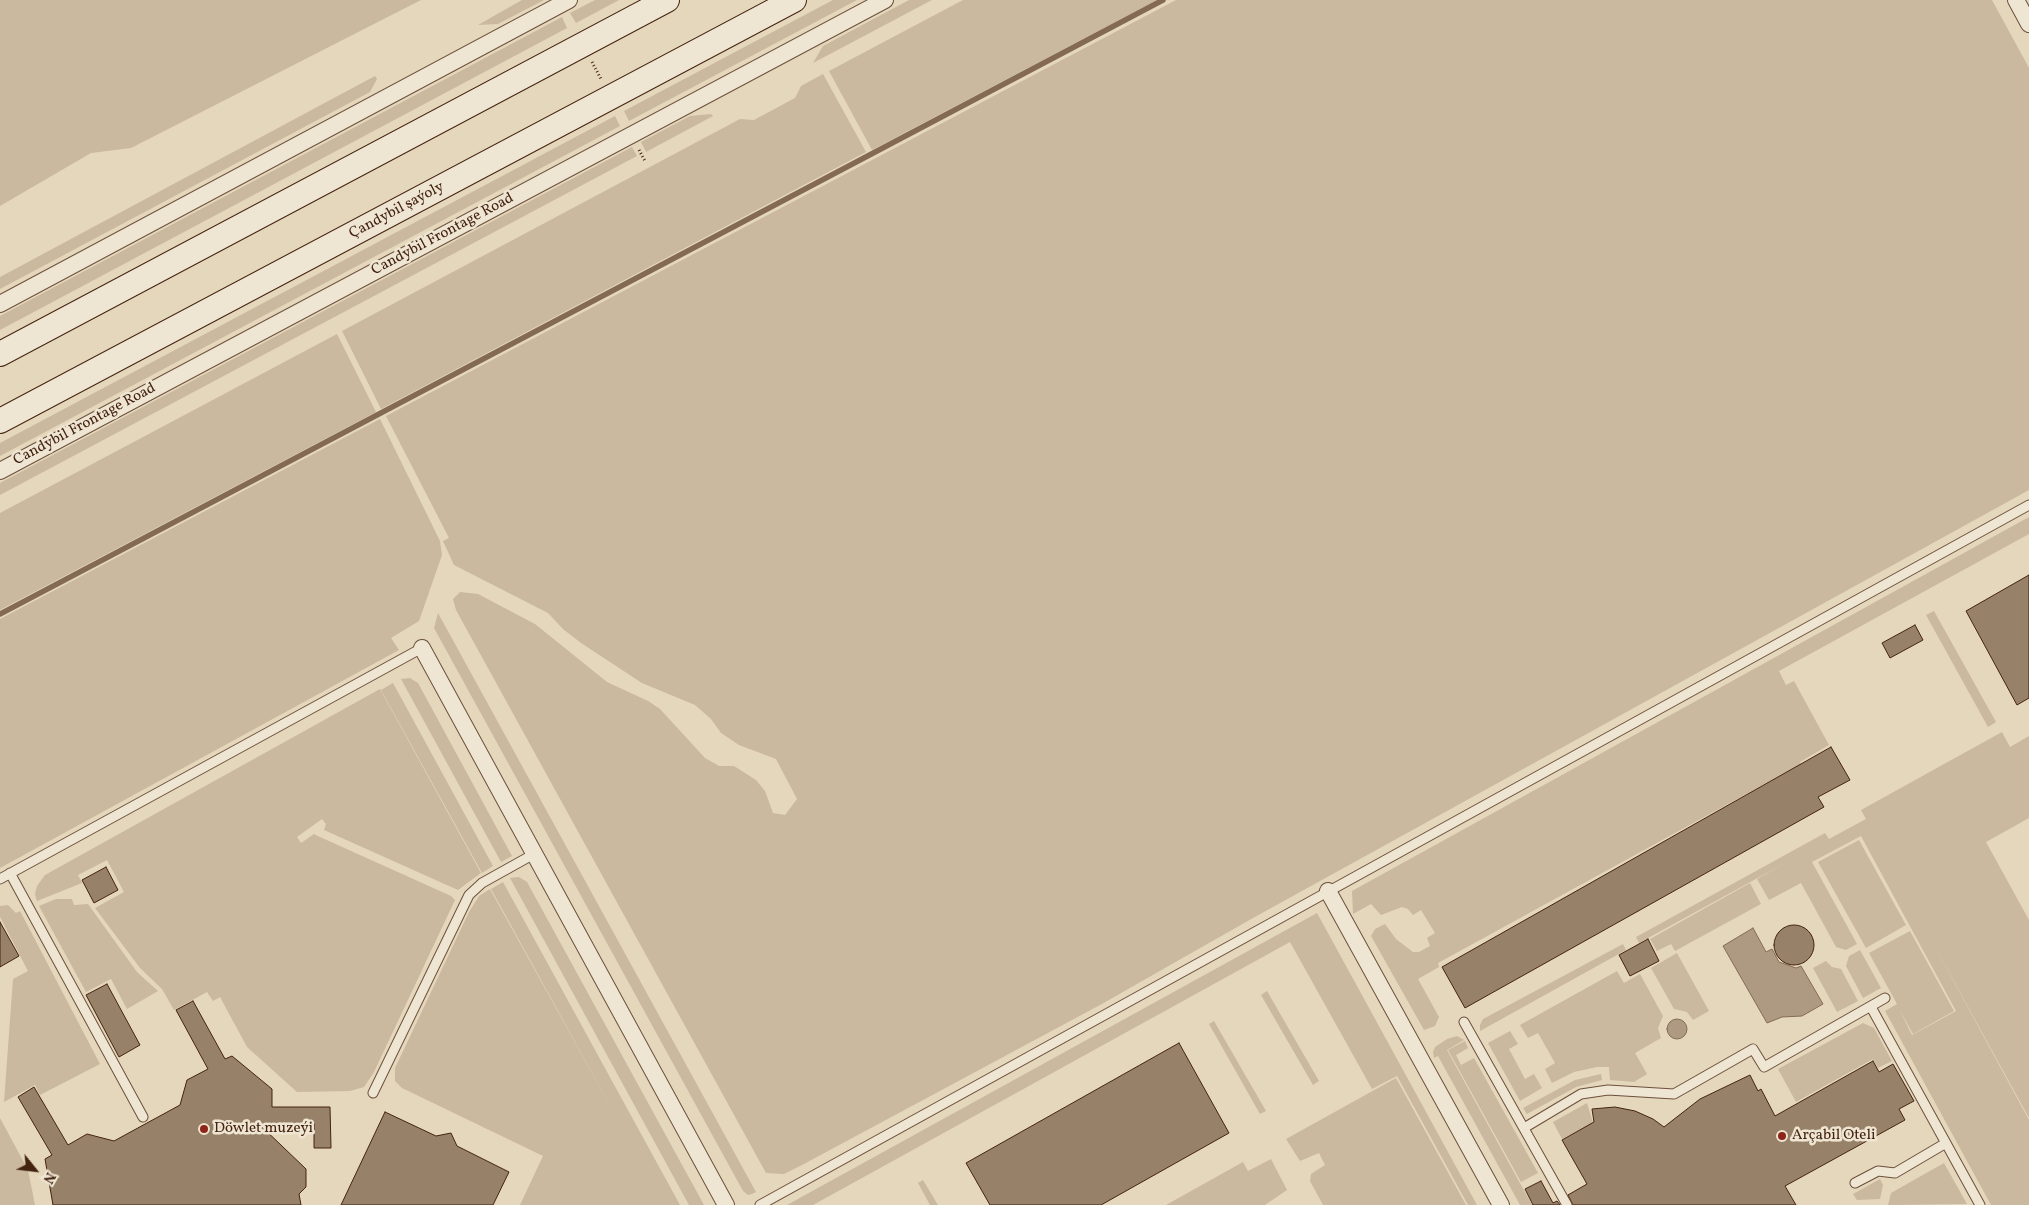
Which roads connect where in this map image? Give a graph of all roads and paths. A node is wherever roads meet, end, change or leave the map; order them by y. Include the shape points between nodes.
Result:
1 (569, 0) edge
2 (667, 0) edge
3 (794, 0) edge
4 (885, 0) edge
5 (2016, 0) edge
6 (2029, 24) edge
7 (0, 304) edge
8 (0, 354) edge
9 (0, 421) edge
10 (0, 471) edge
11 (2029, 505) edge
12 (422, 648) joint
13 (534, 854) junction
14 (10, 873) junction
15 (0, 879) edge
16 (1328, 891) junction
17 (1885, 998) dead end
18 (1871, 1007) junction
19 (1464, 1022) dead end
20 (373, 1093) dead end
21 (143, 1117) dead end
22 (1524, 1128) junction
23 (1946, 1143) junction
24 (1855, 1183) dead end
25 (726, 1205) edge
26 (760, 1205) edge
27 (1501, 1205) edge
28 (1567, 1205) edge
29 (1980, 1205) edge

1 - 7 street
2 - 8 main road
3 - 9 main road, Çandybil şaýoly
4 - 10 street, Candybil Frontage Road
5 - 6 street
11 - 16 lane
12 - 13 street
12 - 14 lane
13 - 20 lane via 482,883 469,895
13 - 25 street
14 - 15 lane
14 - 21 lane
16 - 26 lane
16 - 27 street
17 - 18 lane
18 - 22 lane via 1764,1067 1754,1049 1674,1094 1608,1090 1581,1094
18 - 23 lane
19 - 22 lane
22 - 28 lane
23 - 24 lane via 1895,1173 1878,1171
23 - 29 lane

